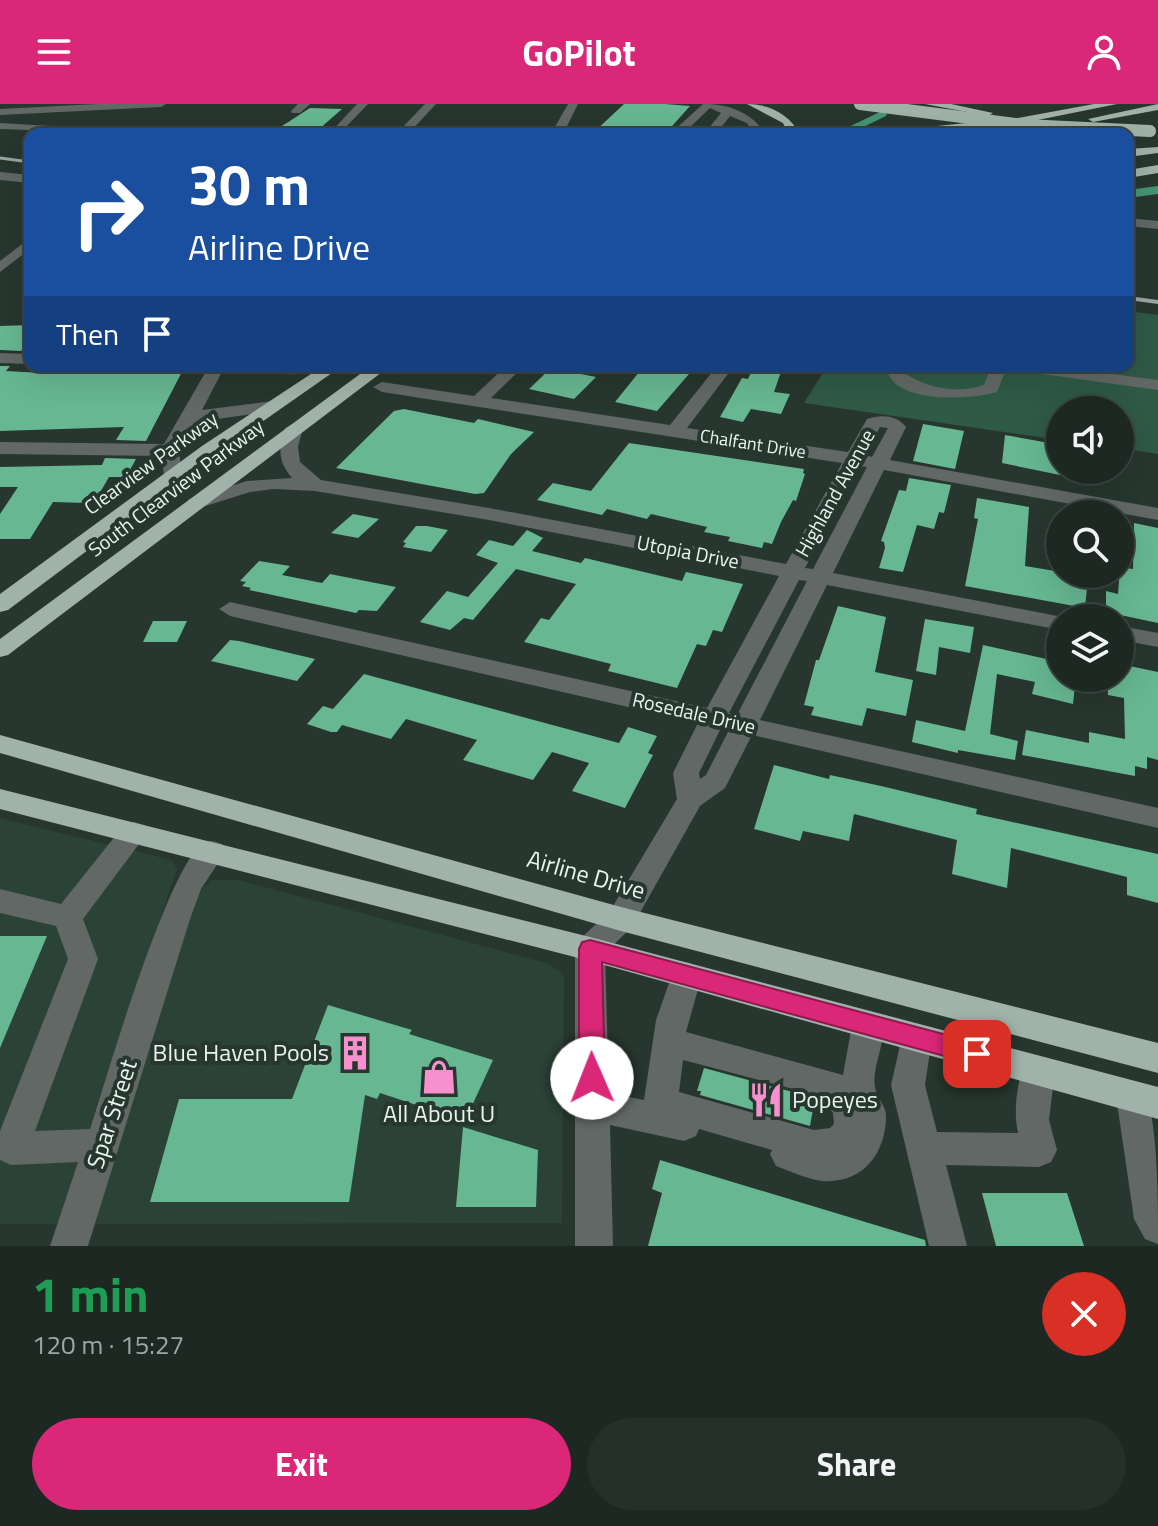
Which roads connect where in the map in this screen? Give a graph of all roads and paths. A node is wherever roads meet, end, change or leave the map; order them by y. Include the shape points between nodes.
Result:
1 (161, 104) edge
2 (363, 104) edge
3 (431, 104) edge
4 (709, 104) edge
5 (752, 104) edge
6 (860, 104) edge
7 (930, 104) edge
8 (1149, 104) edge
9 (576, 106) edge
10 (1158, 107) edge
11 (729, 110) junction
12 (1082, 110) junction
13 (1112, 110) edge
14 (0, 112) edge
15 (1158, 116) edge
16 (0, 126) edge
17 (34, 128) edge
18 (339, 128) edge
19 (408, 128) edge
20 (561, 128) edge
21 (683, 128) edge
22 (715, 128) edge
23 (755, 128) edge
24 (791, 128) edge
25 (947, 128) edge
26 (1037, 128) edge
27 (1089, 128) edge
28 (1095, 128) edge
29 (1134, 130) edge
30 (1154, 131) edge
31 (1158, 150) edge
32 (1134, 152) edge
33 (1158, 169) edge
34 (1134, 173) edge
35 (0, 176) edge
36 (24, 178) edge
37 (1134, 223) edge
38 (1158, 225) edge
39 (24, 247) edge
40 (0, 268) edge
41 (0, 358) edge
42 (24, 359) edge
43 (213, 372) edge
44 (325, 372) edge
45 (373, 372) edge
46 (510, 372) edge
47 (721, 372) edge
48 (895, 372) edge
49 (997, 372) edge
50 (1059, 372) edge
51 (1158, 385) edge
52 (382, 387) dead end
53 (477, 402) junction
54 (273, 406) junction
55 (192, 417) junction
56 (294, 428) junction
57 (674, 432) junction
58 (0, 448) edge
59 (170, 450) junction
60 (854, 459) junction
61 (878, 463) junction
62 (172, 477) junction
63 (315, 485) junction
64 (196, 503) junction
65 (1158, 514) edge
66 (792, 572) junction
67 (818, 579) junction
68 (0, 605) edge
69 (230, 609) dead end
70 (1046, 620) edge
71 (1134, 636) edge
72 (1158, 640) edge
73 (0, 650) edge
74 (714, 717) junction
75 (746, 725) junction
76 (0, 744) edge
77 (0, 799) edge
78 (690, 799) junction
79 (1158, 818) edge
80 (134, 832) junction
81 (212, 851) junction
82 (0, 901) edge
83 (68, 917) junction
84 (621, 919) junction
85 (590, 949) junction
86 (686, 975) junction
87 (868, 1025) junction
88 (916, 1038) junction
89 (669, 1042) junction
90 (1158, 1058) edge
91 (1038, 1071) junction
92 (1145, 1100) edge
93 (592, 1105) junction
94 (659, 1110) junction
95 (101, 1145) junction
96 (924, 1148) junction
97 (5, 1150) edge
98 (1158, 1226) edge
99 (69, 1246) edge
100 (594, 1246) edge
101 (948, 1246) edge

1 - 14 street
2 - 18 street
3 - 19 street
4 - 11 street
4 - 21 street
5 - 24 highway
6 - 27 highway, bridge
7 - 12 highway via 1002,114
8 - 13 highway
9 - 20 street
10 - 13 highway
11 - 22 street
11 - 23 street
12 - 13 highway
12 - 25 highway
13 - 26 highway
15 - 28 highway
16 - 17 street
29 - 30 highway, bridge
31 - 32 highway
33 - 34 highway
35 - 36 street
37 - 38 street
39 - 40 street
41 - 42 street
43 - 55 street
44 - 54 highway, Clearview Parkway
45 - 56 highway, South Clearview Parkway
46 - 53 street
47 - 57 street
48 - 49 street via 904,382 961,395 991,388
50 - 51 street
52 - 53 street, Chalfant Drive
53 - 57 street, Chalfant Drive
54 - 55 street
54 - 62 highway, Clearview Parkway
55 - 59 street
56 - 63 street via 287,460 300,477
56 - 64 highway, South Clearview Parkway
57 - 60 street, Chalfant Drive
58 - 59 street
59 - 62 street
60 - 61 street, Chalfant Drive
60 - 61 street, Highland Avenue via 873,423 887,421 897,427
60 - 66 street, Highland Avenue
61 - 65 street, Chalfant Drive
61 - 67 street, Highland Avenue
62 - 68 highway, Clearview Parkway
63 - 64 street, Utopia Drive via 260,485
63 - 66 street, Utopia Drive
64 - 73 highway, South Clearview Parkway
66 - 67 street, Utopia Drive
66 - 74 street, Highland Avenue
67 - 70 street, Utopia Drive
67 - 75 street, Highland Avenue
69 - 74 street, Rosedale Drive
71 - 72 street
74 - 75 street, Rosedale Drive
74 - 78 street, Highland Avenue via 686,773
75 - 78 street, Highland Avenue via 716,781
75 - 79 street, Rosedale Drive
76 - 84 highway, Airline Drive
77 - 80 highway
78 - 84 street, Highland Avenue
80 - 81 highway
80 - 83 street
81 - 85 highway
81 - 95 street, Spar Street via 188,885
82 - 83 street
83 - 97 street via 83,959
84 - 85 street, Highland Avenue
84 - 90 highway, Airline Drive
85 - 86 highway
85 - 93 street
86 - 87 highway
86 - 89 street
87 - 88 highway
87 - 94 street via 858,1087 869,1112 865,1144 850,1160 823,1164
88 - 91 highway
88 - 96 street via 908,1085
89 - 94 street
89 - 94 street via 830,1084 853,1114 841,1141 814,1146
91 - 92 highway
91 - 96 street via 1032,1120 1039,1150
92 - 98 street via 1152,1219
93 - 94 street
93 - 100 street
95 - 97 street
95 - 99 street, Spar Street
96 - 101 street

